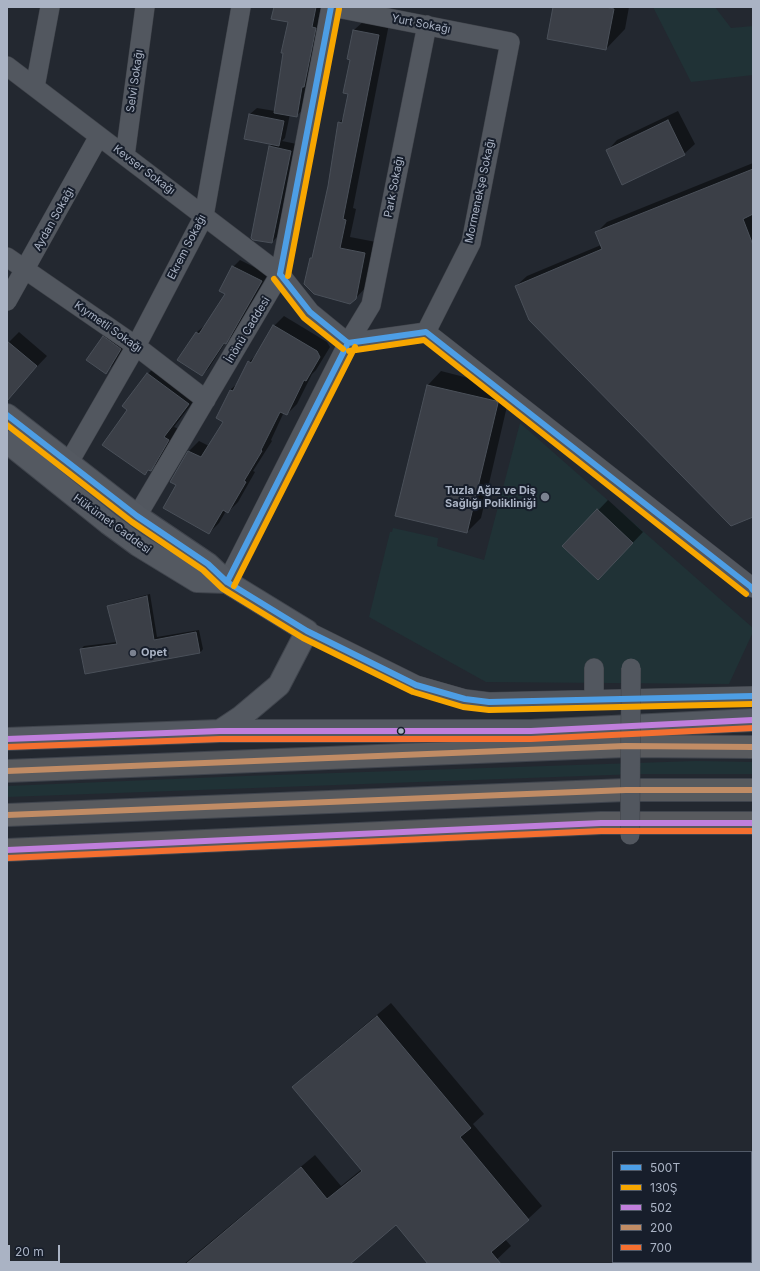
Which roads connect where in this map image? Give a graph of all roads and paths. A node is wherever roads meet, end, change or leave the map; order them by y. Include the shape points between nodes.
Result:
1 (50, 7) edge
2 (145, 7) edge
3 (241, 7) edge
4 (332, 7) edge
5 (427, 25) junction
6 (510, 42) joint
7 (7, 66) edge
8 (35, 87) junction
9 (99, 136) junction
10 (125, 156) junction
11 (204, 216) junction
12 (7, 258) edge
13 (25, 270) junction
14 (280, 274) junction
15 (7, 301) edge
16 (426, 332) junction
17 (348, 343) junction
18 (136, 346) junction
19 (206, 400) junction
20 (7, 415) edge
21 (7, 442) edge
22 (68, 464) junction
23 (137, 516) junction
24 (226, 582) junction
25 (752, 588) edge
26 (307, 631) junction
27 (594, 668) dead end
28 (631, 668) dead end
29 (753, 696) edge
30 (594, 700) junction
31 (753, 720) edge
32 (220, 732) junction
33 (7, 739) edge
34 (753, 747) edge
35 (7, 771) edge
36 (753, 790) edge
37 (7, 815) edge
38 (753, 823) edge
39 (630, 835) dead end
40 (7, 850) edge

1 - 8 street
2 - 10 street, Selvi Sokağı
3 - 11 street, Ekrem Sokağı
4 - 5 street, Yurt Sokağı
4 - 14 street, İnönü Caddesi
5 - 6 street, Yurt Sokağı
5 - 17 street, Park Sokağı via 371,305
6 - 16 street, Mormenekşe Sokağı via 471,243
7 - 8 street, Kevser Sokağı
8 - 9 street, Kevser Sokağı
9 - 10 street, Kevser Sokağı
9 - 13 street, Aydan Sokağı
10 - 11 street, Kevser Sokağı
11 - 14 street, Kevser Sokağı
11 - 18 street, Ekrem Sokağı
12 - 13 street, Kıymetli Sokağı
13 - 15 street, Aydan Sokağı
13 - 18 street, Kıymetli Sokağı
14 - 17 street, Kevser Sokağı via 310,312
14 - 19 street, İnönü Caddesi
16 - 17 street
16 - 25 street
17 - 24 street, Park Sokağı
18 - 19 street, Kıymetli Sokağı
18 - 22 street, Ekrem Sokağı
19 - 23 street, İnönü Caddesi
20 - 22 main road, Hükümet Caddesi
21 - 24 main road, Hükümet Caddesi via 138,545 197,581
22 - 23 main road, Hükümet Caddesi
23 - 24 main road, Hükümet Caddesi via 208,564
24 - 26 main road, Hükümet Caddesi
26 - 30 street via 416,685 465,699 488,702
26 - 32 main road via 279,684
27 - 30 street
28 - 39 street, bridge
29 - 30 street
31 - 32 main road via 531,731
32 - 33 main road
34 - 35 highway via 625,746
36 - 37 highway via 626,790
38 - 40 highway

